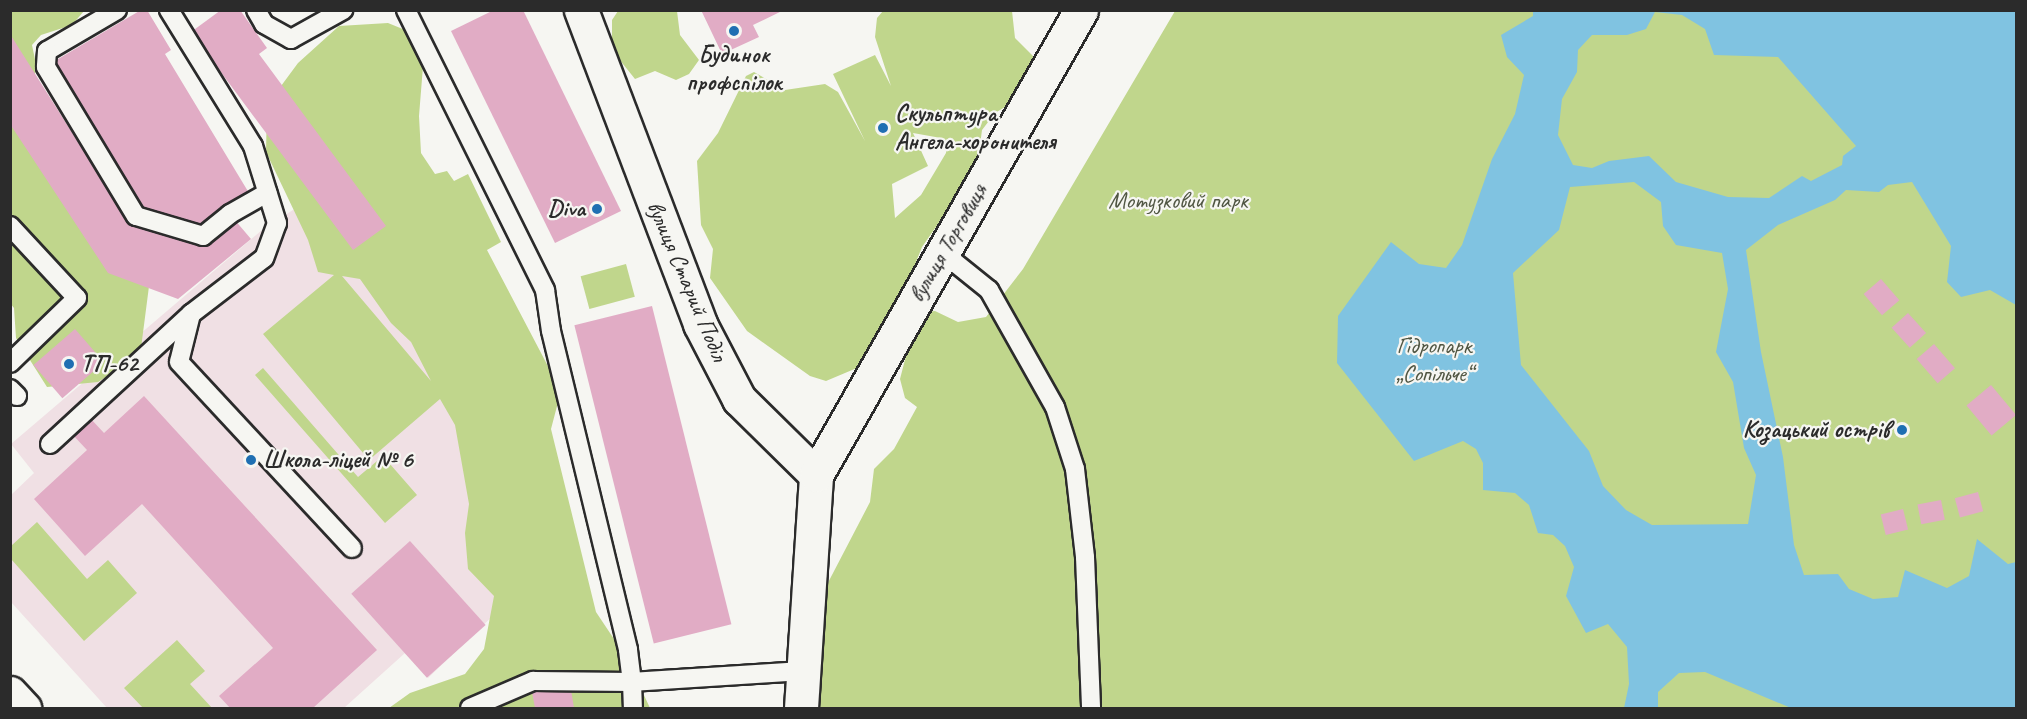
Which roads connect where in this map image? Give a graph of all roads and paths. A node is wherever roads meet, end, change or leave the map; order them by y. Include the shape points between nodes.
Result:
1 (117, 10) edge
2 (169, 10) edge
3 (256, 10) edge
4 (344, 10) edge
5 (406, 10) edge
6 (581, 10) edge
7 (1081, 10) edge
8 (267, 193) junction
9 (10, 226) edge
10 (942, 253) junction
11 (191, 314) junction
12 (10, 363) edge
13 (50, 444) dead end
14 (816, 475) junction
15 (352, 548) dead end
16 (802, 671) junction
17 (632, 682) junction
18 (10, 693) edge
19 (24, 708) edge
20 (470, 708) edge
21 (633, 708) edge
22 (801, 708) edge
23 (1091, 708) edge

1 - 8 lane via 47,51 46,68 136,216 203,236 230,214
2 - 8 lane via 253,146
3 - 4 lane via 264,24 291,39
5 - 17 lane via 545,290 551,331
6 - 14 main road, вулиця Старий Поділ via 700,324 739,399
7 - 10 main road, вулиця Торговиця
8 - 11 lane via 277,223 264,258
9 - 12 lane via 77,298
10 - 14 main road, вулиця Торговиця
10 - 23 lane via 989,290 1055,407 1075,469 1085,557
11 - 13 lane
11 - 15 lane via 179,362
14 - 16 main road
16 - 17 lane
16 - 22 main road
17 - 20 lane via 533,681
17 - 21 lane
18 - 19 main road

